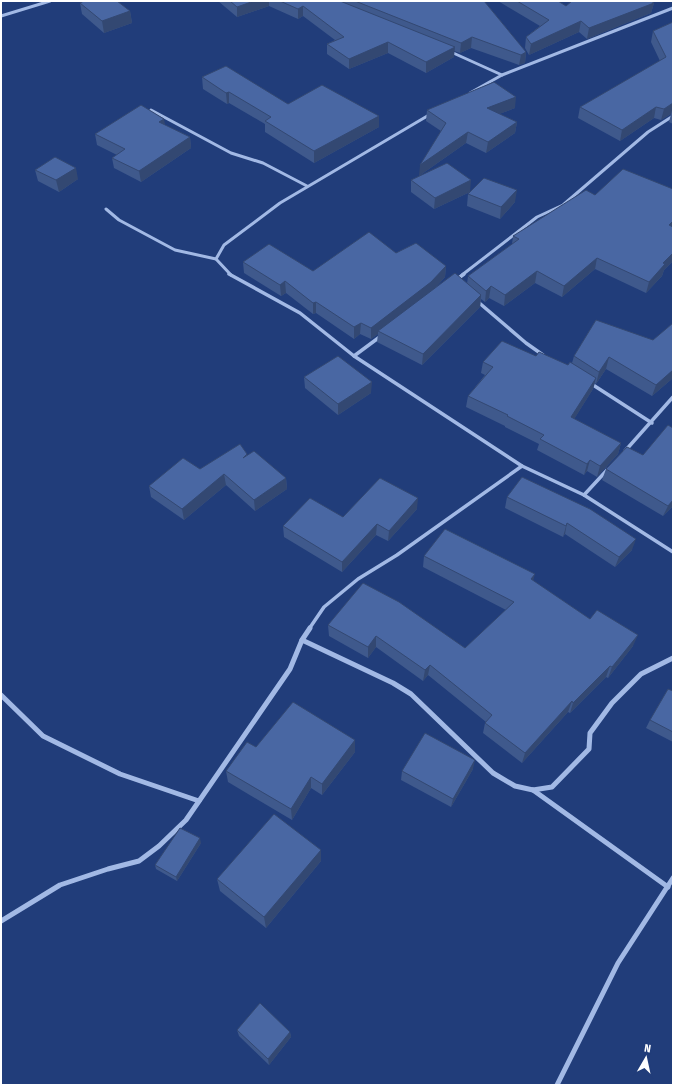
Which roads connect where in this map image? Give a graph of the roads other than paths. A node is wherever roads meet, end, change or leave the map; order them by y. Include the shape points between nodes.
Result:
1 (50, 1) edge
2 (673, 8) edge
3 (1, 16) edge
4 (449, 52) edge
5 (502, 75) junction
6 (468, 94) edge
7 (151, 110) edge
8 (435, 113) edge
9 (673, 116) edge
10 (307, 186) junction
11 (106, 209) dead end
12 (216, 259) junction
13 (460, 286) edge
14 (472, 297) edge
15 (386, 332) edge
16 (354, 356) junction
17 (546, 357) edge
18 (584, 380) edge
19 (673, 398) edge
20 (652, 423) junction
21 (620, 456) edge
22 (522, 466) junction
23 (610, 467) edge
24 (584, 495) junction
25 (673, 552) edge
26 (302, 640) junction
27 (673, 658) edge
28 (1, 695) edge
29 (533, 790) junction
30 (199, 801) junction
31 (673, 878) edge
32 (668, 887) junction
33 (1, 921) edge
34 (557, 1085) edge

1 - 3 street
2 - 5 street
4 - 5 street
5 - 6 street
7 - 10 street via 231,153 263,163
8 - 10 street
9 - 13 street via 648,132 563,205 537,217 454,281
10 - 12 street via 240,231 224,245
11 - 12 street via 119,220 175,250
12 - 16 street via 229,274 300,313
14 - 17 street
15 - 16 street
16 - 22 street
18 - 20 street
19 - 20 street
20 - 21 street
22 - 24 street
22 - 26 street via 396,555 358,578 324,607
23 - 24 street
24 - 25 street
26 - 29 street via 405,690 493,773 515,786
26 - 30 street via 290,669
27 - 29 street via 641,674 612,703 590,733 589,749 552,786
28 - 30 street via 43,736 120,774
29 - 32 street
30 - 33 street via 186,820 139,861 60,886
31 - 32 street
32 - 34 street via 618,963

